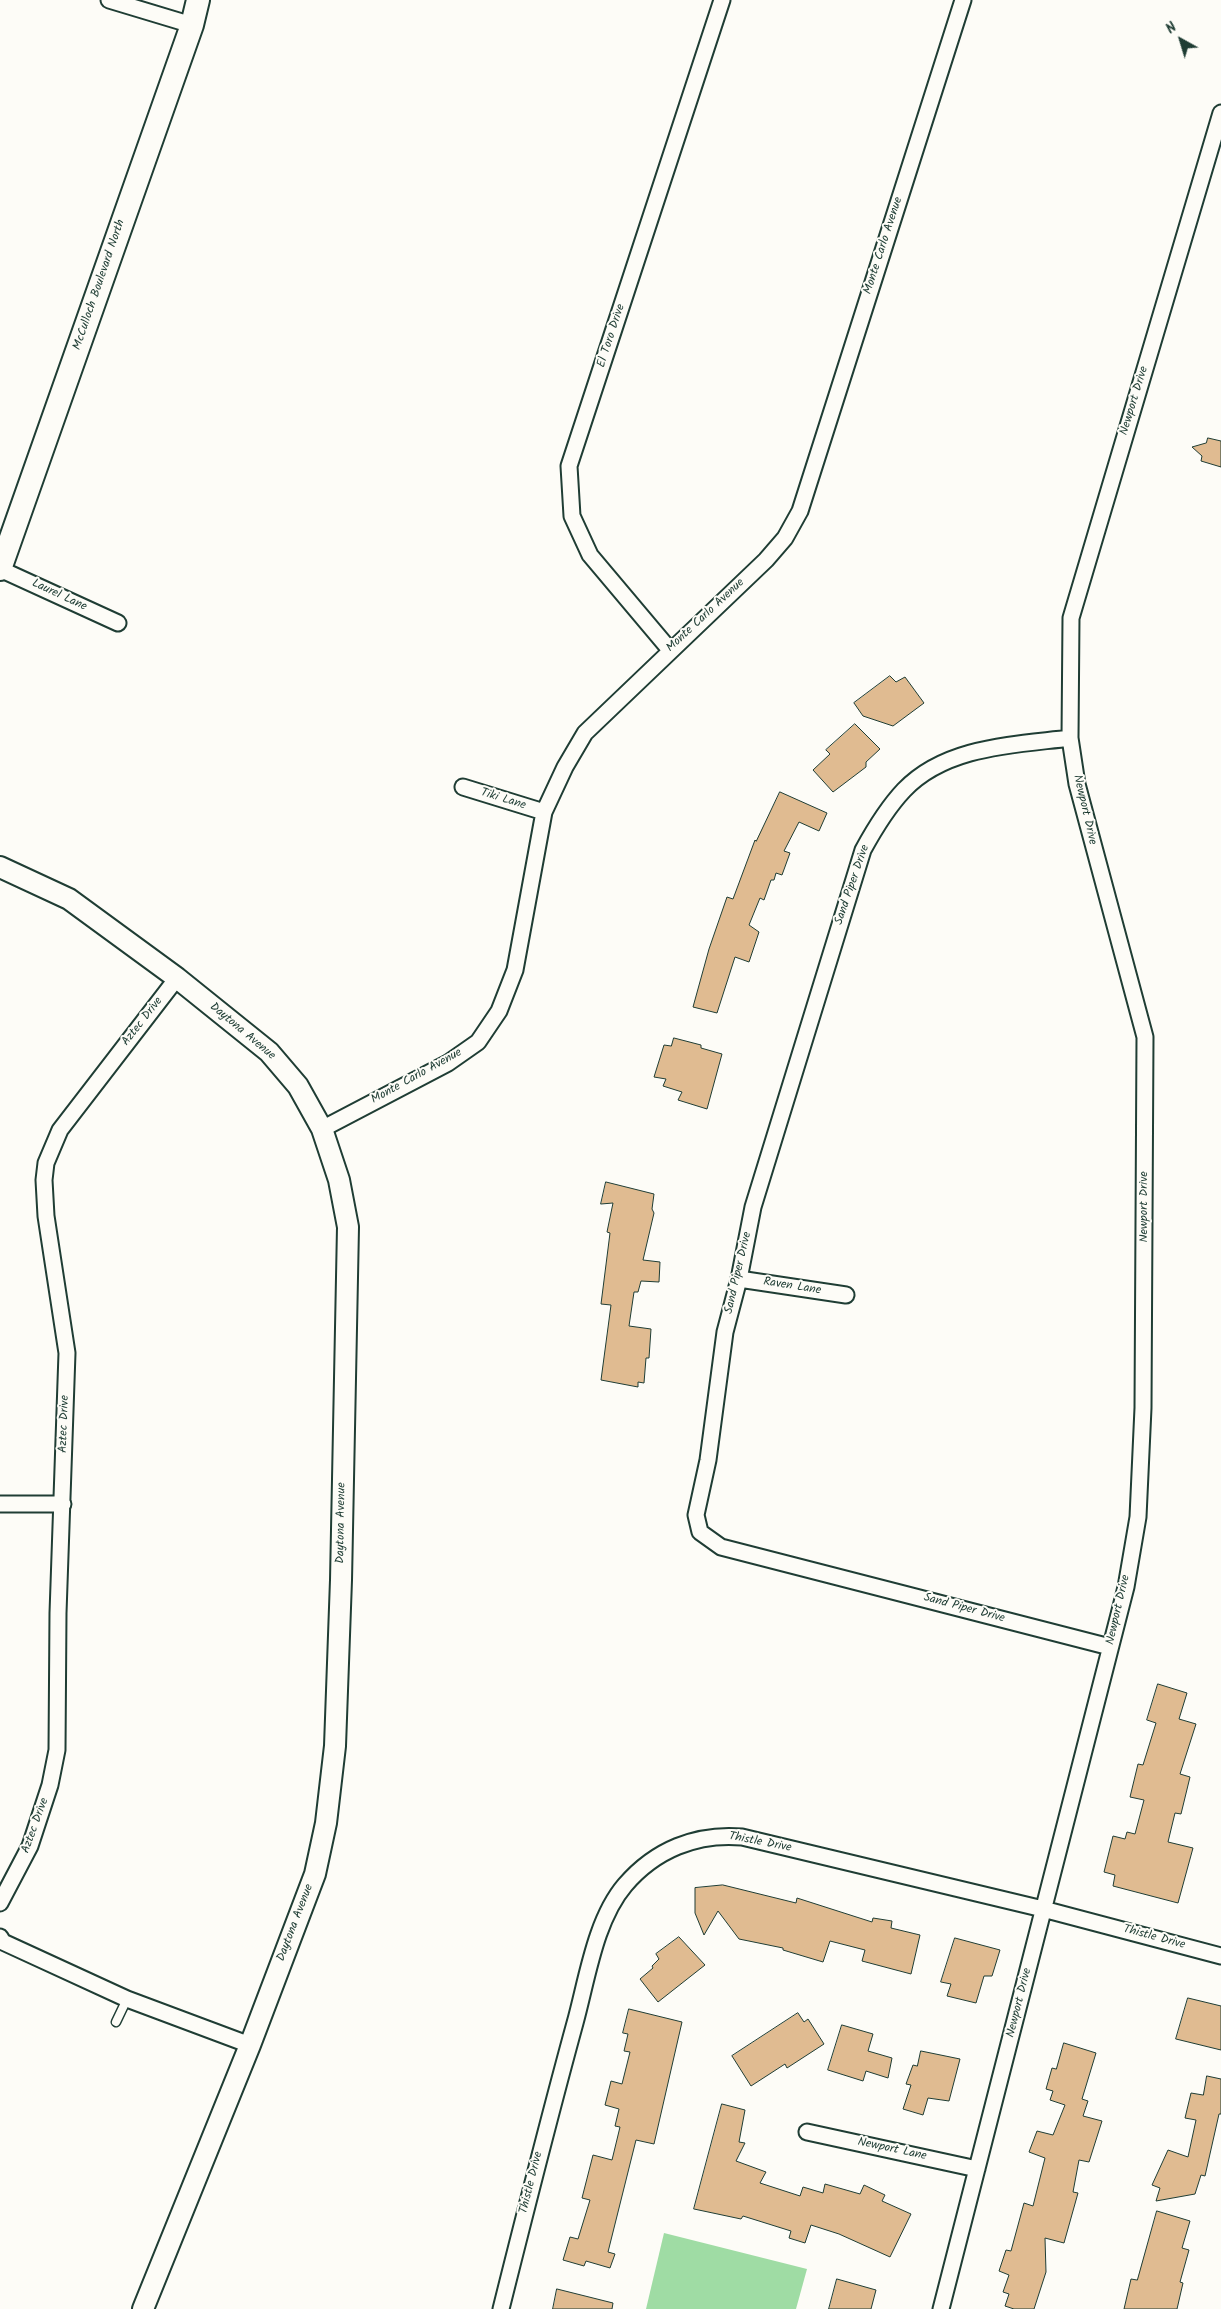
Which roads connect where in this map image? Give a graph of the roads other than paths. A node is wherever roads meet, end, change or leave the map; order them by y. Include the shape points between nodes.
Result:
1 (109, 0) edge
2 (198, 0) edge
3 (722, 0) edge
4 (963, 0) edge
5 (192, 25) junction
6 (1221, 112) edge
7 (0, 569) edge
8 (118, 623) dead end
9 (670, 650) junction
10 (1070, 738) junction
11 (463, 787) dead end
12 (544, 812) junction
13 (0, 867) edge
14 (177, 978) junction
15 (322, 1129) junction
16 (739, 1279) junction
17 (846, 1295) dead end
18 (0, 1504) edge
19 (63, 1504) junction
20 (1110, 1647) junction
21 (0, 1903) edge
22 (1043, 1909) junction
23 (0, 1937) edge
24 (1221, 1956) edge
25 (127, 1999) junction
26 (116, 2022) dead end
27 (250, 2045) junction
28 (807, 2132) dead end
29 (977, 2169) junction
30 (143, 2309) edge
31 (501, 2309) edge
32 (941, 2309) edge

1 - 5 street
2 - 5 main road, McCulloch Boulevard North
3 - 9 street, El Toro Drive via 569,466 572,516 590,555
4 - 9 street, Monte Carlo Avenue via 800,511 785,538 766,560
5 - 7 main road, McCulloch Boulevard North
6 - 10 street, Newport Drive via 1071,618
7 - 8 street, Laurel Lane
9 - 12 street, Monte Carlo Avenue via 585,733
10 - 16 street, Sand Piper Drive via 983,749 951,760 906,789 882,818 863,850 776,1124 753,1207
10 - 20 street, Newport Drive via 1077,784 1101,880 1145,1037 1143,1408 1138,1517 1126,1586
11 - 12 street, Tiki Lane
12 - 15 street, Monte Carlo Avenue via 515,970 499,1011 478,1042 448,1063
13 - 14 street, Daytona Avenue via 68,898
14 - 15 street, Daytona Avenue via 269,1052 298,1086
14 - 19 street, Aztec Drive via 60,1130 46,1163 46,1216 67,1353
15 - 27 street, Daytona Avenue via 339,1180 348,1226 335,1746 326,1822 314,1874
16 - 17 street, Raven Lane
16 - 20 street, Sand Piper Drive via 725,1332 708,1460 696,1515 700,1532 721,1547
18 - 19 street
19 - 21 street, Aztec Drive via 57,1750 30,1846
20 - 22 street, Newport Drive
22 - 24 street, Thistle Drive
22 - 29 street, Newport Drive
22 - 31 street, Thistle Drive via 742,1837 699,1838 652,1859 624,1886 601,1928
23 - 25 street via 3,1942
25 - 26 lane
25 - 27 street
27 - 30 street, Daytona Avenue
28 - 29 street, Newport Lane
29 - 32 street, Newport Drive

